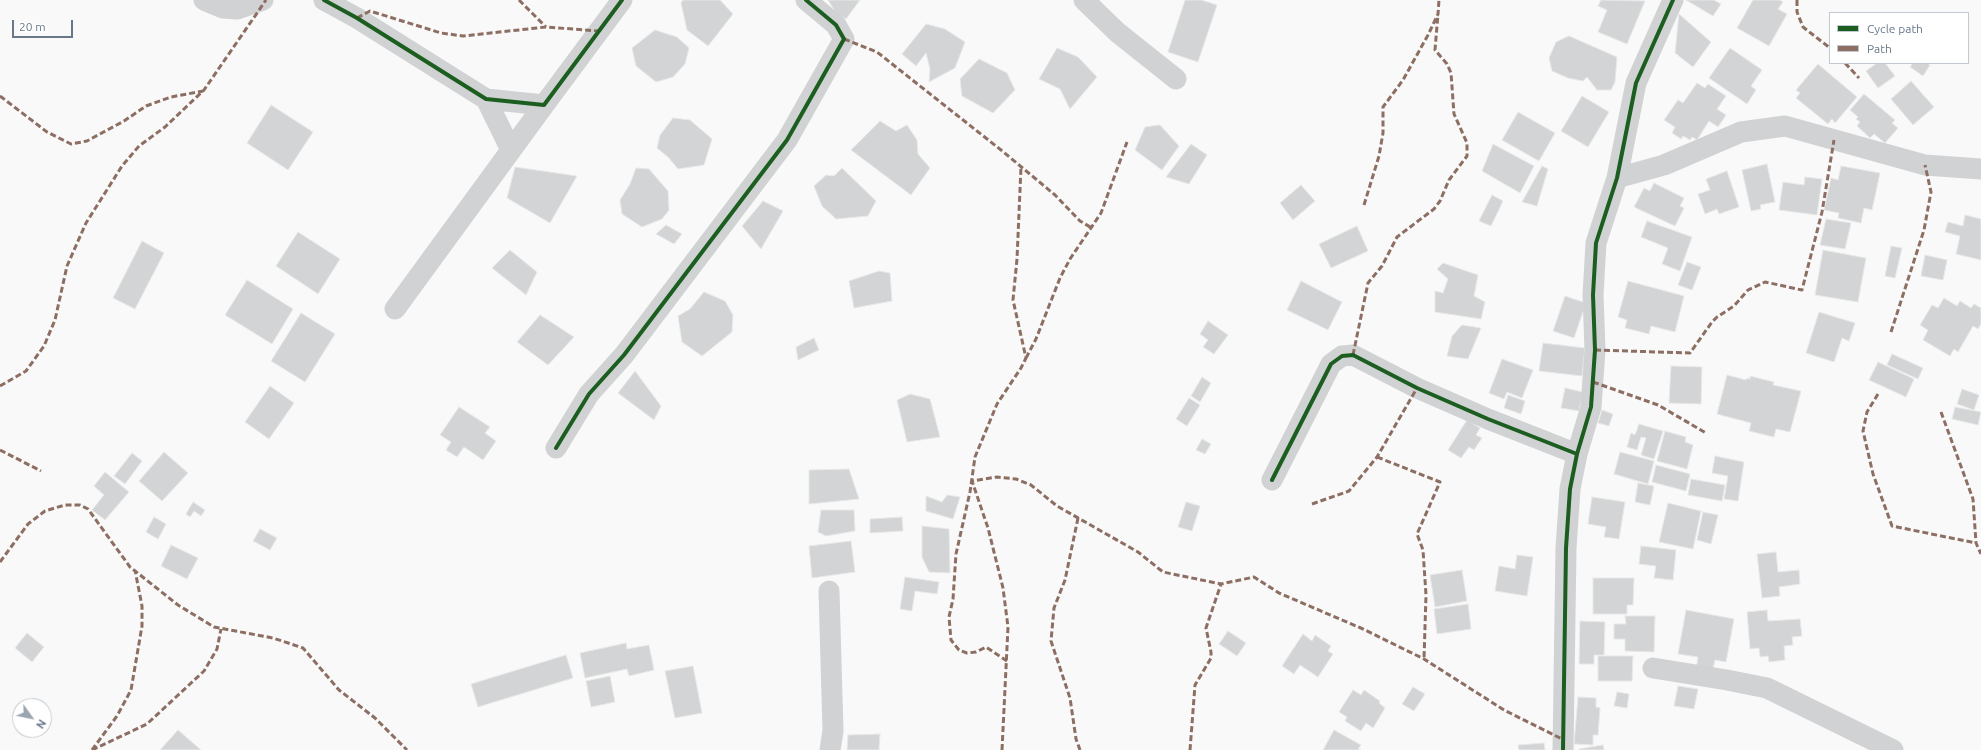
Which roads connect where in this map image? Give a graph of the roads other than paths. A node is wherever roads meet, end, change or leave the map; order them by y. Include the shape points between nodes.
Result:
1 (204, 0) edge
2 (264, 0) edge
3 (324, 0) edge
4 (622, 0) edge
5 (806, 0) edge
6 (1084, 0) edge
7 (1673, 0) edge
8 (1176, 79) dead end
9 (486, 98) junction
10 (544, 105) junction
11 (511, 150) junction
12 (1981, 169) edge
13 (1616, 178) junction
14 (394, 309) dead end
15 (556, 448) dead end
16 (1577, 454) junction
17 (1272, 480) dead end
18 (829, 591) dead end
19 (1654, 668) dead end
20 (830, 750) edge
21 (1563, 750) edge
22 (1893, 750) edge

1 - 2 street via 223,8 237,9
3 - 9 street
4 - 10 street
5 - 15 street via 836,25 844,39 787,140 624,355 589,394
6 - 8 street via 1117,32
7 - 13 street via 1636,82
9 - 10 street
9 - 11 street
10 - 11 street
11 - 14 street
12 - 13 street via 1925,164 1785,126 1741,132 1664,165
13 - 16 street via 1596,243 1593,295 1595,350 1591,407
16 - 17 street via 1424,391 1353,355 1342,356 1331,364
16 - 21 street via 1570,489 1566,548
18 - 20 street via 833,731
19 - 22 street via 1767,688

